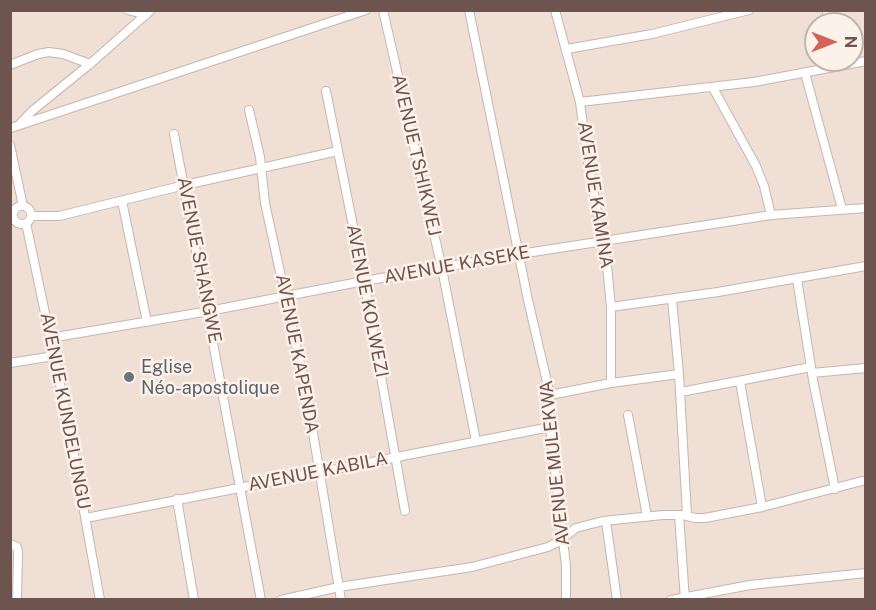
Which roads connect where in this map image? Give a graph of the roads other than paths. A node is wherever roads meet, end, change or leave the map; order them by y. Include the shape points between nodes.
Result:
1 (366, 10) edge
2 (383, 10) edge
3 (470, 10) edge
4 (555, 10) edge
5 (749, 10) edge
6 (132, 11) edge
7 (149, 13) edge
8 (567, 49) junction
9 (90, 64) junction
10 (10, 65) edge
11 (809, 72) edge
12 (805, 73) junction
13 (713, 88) junction
14 (326, 91) dead end
15 (580, 102) junction
16 (249, 110) dead end
17 (13, 128) edge
18 (174, 134) dead end
19 (10, 145) edge
20 (338, 151) junction
21 (261, 168) junction
22 (185, 185) junction
23 (122, 201) junction
24 (23, 206) junction
25 (866, 208) edge
26 (842, 210) junction
27 (771, 215) junction
28 (11, 216) edge
29 (29, 219) junction
30 (603, 241) junction
31 (520, 254) junction
32 (866, 266) edge
33 (442, 268) junction
34 (797, 279) junction
35 (364, 281) junction
36 (286, 296) junction
37 (672, 299) junction
38 (611, 307) junction
39 (209, 312) junction
40 (147, 322) junction
41 (50, 338) junction
42 (54, 357) junction
43 (10, 363) edge
44 (866, 369) edge
45 (812, 370) junction
46 (680, 374) junction
47 (740, 382) junction
48 (612, 383) junction
49 (681, 392) junction
50 (550, 395) junction
51 (628, 415) dead end
52 (550, 427) junction
53 (476, 441) junction
54 (395, 457) junction
55 (319, 472) junction
56 (866, 480) edge
57 (241, 487) junction
58 (835, 489) junction
59 (177, 499) junction
60 (762, 507) junction
61 (405, 511) dead end
62 (683, 515) junction
63 (647, 516) junction
64 (86, 518) junction
65 (606, 521) junction
66 (562, 538) junction
67 (10, 544) edge
68 (866, 573) edge
69 (339, 587) junction
70 (685, 598) edge
71 (17, 600) edge
72 (100, 600) edge
73 (194, 600) edge
74 (261, 600) edge
75 (281, 600) edge
76 (341, 600) edge
77 (566, 600) edge
78 (617, 600) edge
79 (671, 600) edge

1 - 17 street
2 - 33 street, AVENUE TSHIKWEJ
3 - 31 street, AVENUE MULEKWA
4 - 8 street, AVENUE KAMINA
5 - 8 street via 652,34
6 - 7 street
7 - 9 street
8 - 15 street, AVENUE KAMINA
9 - 10 street via 49,52
9 - 17 street
11 - 12 street
12 - 13 street
12 - 26 street
13 - 15 street
13 - 27 street via 756,166
14 - 20 street, AVENUE KOLWEZI
15 - 30 street, AVENUE KAMINA
16 - 21 street, AVENUE KAPENDA
18 - 22 street, AVENUE SHANGWE
19 - 24 street
20 - 21 street
20 - 35 street, AVENUE KOLWEZI
21 - 22 street
21 - 36 street, AVENUE KAPENDA
22 - 23 street
22 - 39 street, AVENUE SHANGWE
23 - 29 street
23 - 40 street
24 - 28 street
24 - 29 street via 30,210
25 - 26 street, AVENUE KASEKE
26 - 27 street, AVENUE KASEKE
27 - 30 street, AVENUE KASEKE
28 - 29 street via 18,224
29 - 41 street, AVENUE KUNDELUNGU
30 - 31 street, AVENUE KASEKE
30 - 38 street, AVENUE KAMINA
31 - 33 street, AVENUE KASEKE
31 - 50 street, AVENUE MULEKWA
32 - 34 street
33 - 35 street, AVENUE KASEKE
33 - 53 street, AVENUE TSHIKWEJ
34 - 37 street
34 - 45 street
35 - 36 street, AVENUE KASEKE
35 - 54 street, AVENUE KOLWEZI
36 - 39 street, AVENUE KASEKE
36 - 55 street, AVENUE KAPENDA
37 - 38 street
37 - 46 street
38 - 48 street, AVENUE KAMINA
39 - 40 street, AVENUE KASEKE
39 - 57 street, AVENUE SHANGWE
40 - 41 street, AVENUE KASEKE
41 - 42 street, AVENUE KUNDELUNGU
42 - 43 street
42 - 64 street, AVENUE KUNDELUNGU
44 - 45 street
45 - 47 street
45 - 58 street
46 - 48 street
46 - 49 street
47 - 49 street
47 - 60 street
48 - 50 street
49 - 62 street
50 - 52 street, AVENUE MULEKWA
51 - 63 street
52 - 53 street, AVENUE KABILA
52 - 66 street, AVENUE MULEKWA
53 - 54 street, AVENUE KABILA
54 - 55 street, AVENUE KABILA
54 - 61 street, AVENUE KOLWEZI
55 - 57 street, AVENUE KABILA
55 - 69 street, AVENUE KAPENDA
56 - 58 street
57 - 59 street, AVENUE KABILA
57 - 74 street, AVENUE SHANGWE
58 - 60 street
59 - 64 street, AVENUE KABILA
59 - 73 street
60 - 62 street via 696,519
62 - 63 street
62 - 70 street
63 - 65 street
64 - 72 street, AVENUE KUNDELUNGU
65 - 66 street via 576,528
65 - 78 street
66 - 69 street via 548,547 472,567
66 - 77 street, AVENUE MULEKWA
67 - 71 street via 18,552
68 - 70 street via 750,585
69 - 75 street
69 - 76 street, AVENUE KAPENDA
70 - 79 street

